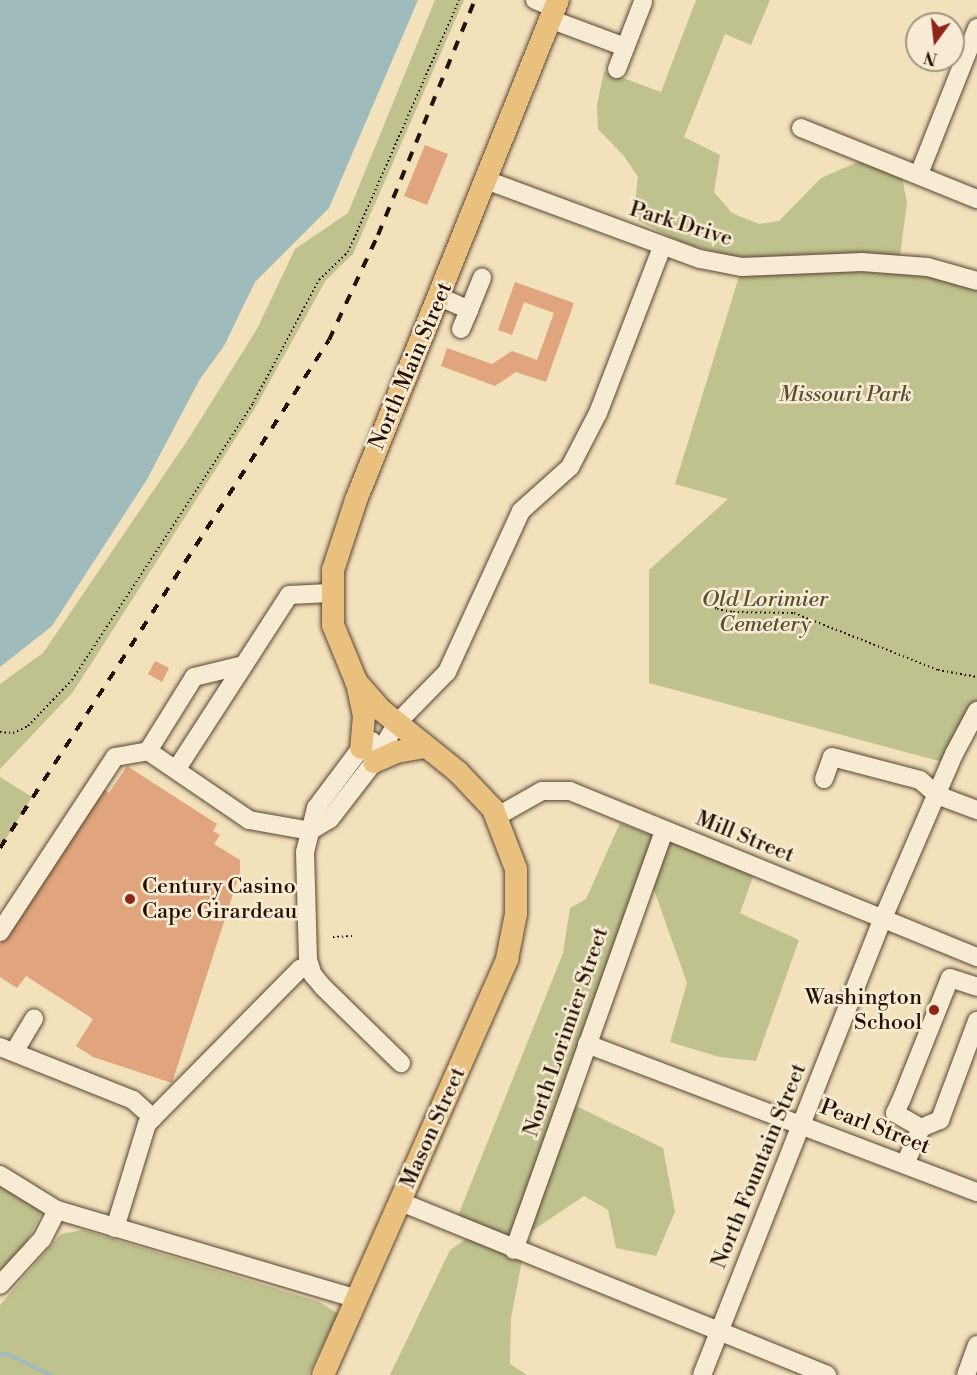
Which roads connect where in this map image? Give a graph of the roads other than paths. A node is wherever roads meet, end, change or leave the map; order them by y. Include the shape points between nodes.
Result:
1 (643, 2) dead end
2 (549, 7) edge
3 (977, 28) edge
4 (625, 47) junction
5 (616, 69) dead end
6 (801, 128) dead end
7 (919, 174) junction
8 (486, 180) junction
9 (977, 199) edge
10 (662, 247) junction
11 (482, 278) dead end
12 (977, 280) edge
13 (440, 297) junction
14 (469, 310) junction
15 (461, 329) dead end
16 (330, 593) junction
17 (244, 665) junction
18 (356, 681) junction
19 (977, 711) edge
20 (394, 727) junction
21 (424, 747) junction
22 (148, 751) junction
23 (368, 755) junction
24 (176, 770) junction
25 (824, 779) dead end
26 (937, 795) junction
27 (977, 810) edge
28 (496, 817) junction
29 (664, 830) junction
30 (310, 831) junction
31 (883, 918) junction
32 (0, 932) edge
33 (977, 957) edge
34 (309, 967) junction
35 (977, 987) edge
36 (34, 1018) dead end
37 (977, 1021) edge
38 (587, 1044) junction
39 (7, 1049) edge
40 (401, 1063) dead end
41 (153, 1118) junction
42 (802, 1126) junction
43 (921, 1128) junction
44 (905, 1164) junction
45 (0, 1175) edge
46 (977, 1192) edge
47 (401, 1202) junction
48 (57, 1210) junction
49 (115, 1228) junction
50 (514, 1250) junction
51 (0, 1285) edge
52 (357, 1299) junction
53 (719, 1331) junction
54 (977, 1345) edge
55 (323, 1375) edge
56 (702, 1375) edge
57 (827, 1375) edge
58 (966, 1375) edge

1 - 4 street
2 - 4 street
2 - 8 main road, North Main Street
3 - 7 street
4 - 5 street
6 - 7 street
7 - 9 street
8 - 10 street, Park Drive
8 - 13 main road, North Main Street
10 - 12 street, Park Drive via 742,267 862,262 928,267
10 - 20 street via 598,413 570,467 521,511 447,672
11 - 14 street
13 - 14 street
13 - 16 main road, North Main Street via 348,521
14 - 15 street
16 - 17 street via 289,595
16 - 18 main road, North Main Street via 333,625
17 - 22 street via 194,677
17 - 24 street
18 - 20 main road, North Main Street
18 - 23 main road
19 - 26 street, North Fountain Street
20 - 21 main road, Mason Street
20 - 23 street
21 - 23 main road
21 - 28 main road, Mason Street via 458,772
22 - 24 street
22 - 32 street via 115,757
23 - 30 street via 316,808
24 - 30 street via 249,820
25 - 26 street via 832,757 920,780
26 - 27 street
26 - 31 street, North Fountain Street
28 - 29 street, Mill Street via 542,791 570,791
28 - 47 main road, Mason Street via 516,869 516,914 507,958
29 - 31 street, Mill Street
29 - 38 street, North Lorimier Street
30 - 34 street via 304,865
31 - 33 street, Mill Street
31 - 42 street, North Fountain Street
34 - 40 street via 323,987
34 - 41 street via 300,969
35 - 43 street via 950,978 895,1113
36 - 39 street
37 - 43 street via 940,1120
38 - 42 street, Pearl Street
38 - 50 street, North Lorimier Street
39 - 41 street via 133,1100
41 - 49 street via 147,1124
42 - 44 street, Pearl Street
42 - 53 street, North Fountain Street
43 - 44 street
44 - 46 street, Pearl Street
45 - 48 street
47 - 50 street, Mason Street
47 - 52 main road
48 - 49 street
48 - 51 street via 42,1239
49 - 52 street
50 - 53 street, Mason Street
52 - 55 main road
53 - 56 street, North Fountain Street
53 - 57 street, Mason Street
54 - 58 street

